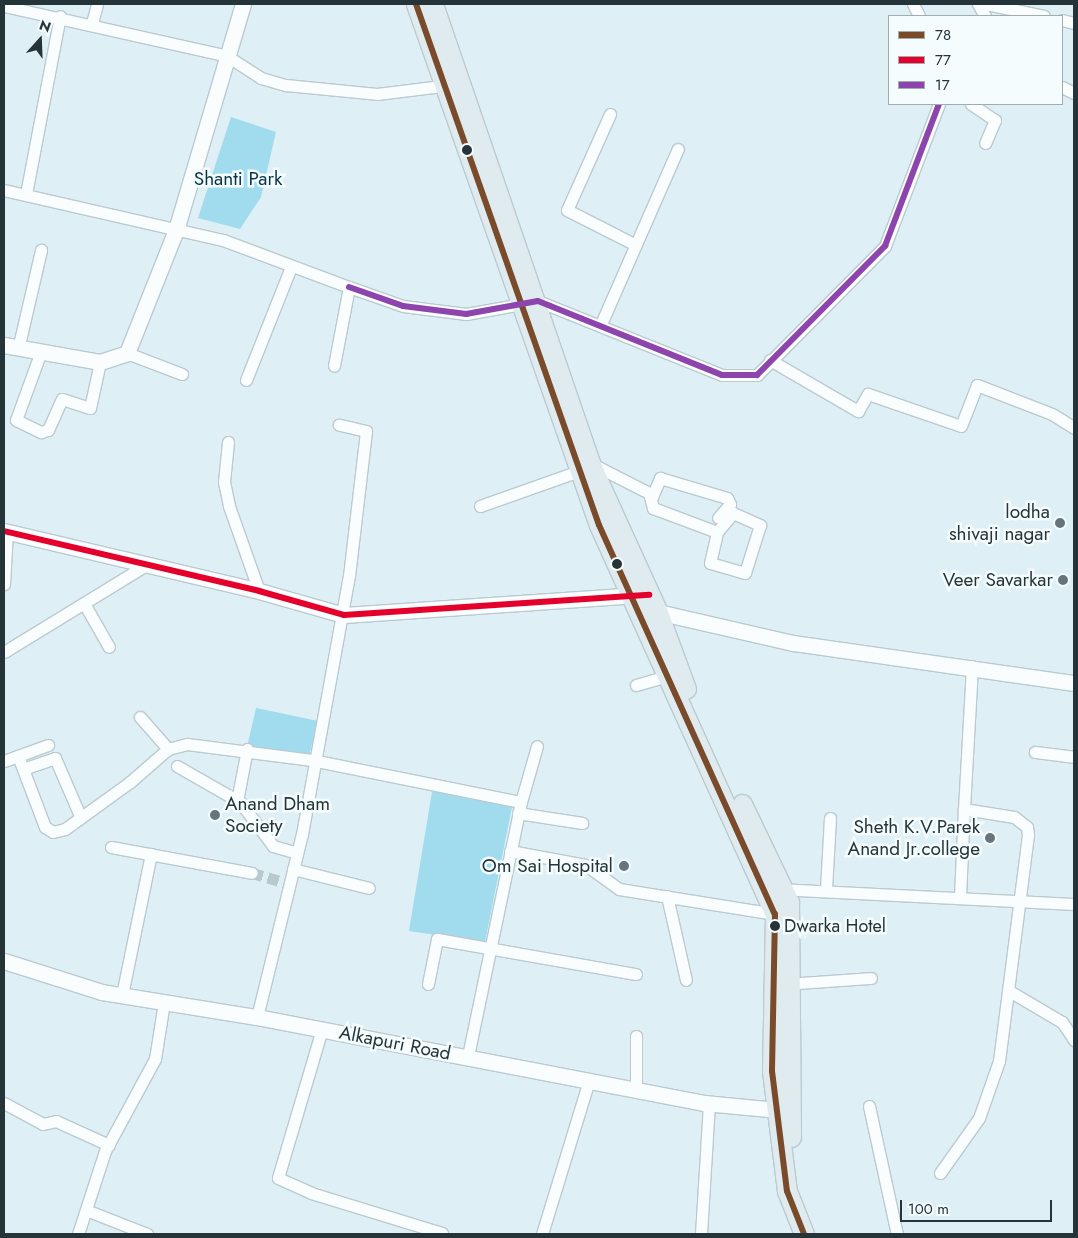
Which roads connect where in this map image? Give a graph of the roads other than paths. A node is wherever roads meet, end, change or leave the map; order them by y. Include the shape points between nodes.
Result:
1 (97, 4) edge
2 (242, 4) edge
3 (416, 4) edge
4 (433, 4) edge
5 (978, 4) edge
6 (986, 4) edge
7 (4, 6) edge
8 (984, 15) edge
9 (1039, 15) edge
10 (60, 16) junction
11 (92, 23) junction
12 (227, 56) junction
13 (453, 82) junction
14 (939, 105) edge
15 (972, 105) edge
16 (610, 114) dead end
17 (985, 143) dead end
18 (678, 149) dead end
19 (4, 190) edge
20 (26, 194) junction
21 (176, 230) junction
22 (636, 245) junction
23 (41, 250) dead end
24 (291, 267) junction
25 (349, 287) junction
26 (530, 304) junction
27 (601, 324) junction
28 (11, 347) edge
29 (127, 353) junction
30 (40, 354) junction
31 (770, 360) junction
32 (100, 362) junction
33 (334, 366) dead end
34 (182, 374) dead end
35 (246, 380) dead end
36 (339, 424) dead end
37 (1074, 428) edge
38 (228, 442) dead end
39 (584, 467) junction
40 (652, 497) junction
41 (480, 506) dead end
42 (718, 518) dead end
43 (5, 532) edge
44 (717, 532) junction
45 (146, 565) junction
46 (4, 584) edge
47 (259, 591) junction
48 (645, 603) junction
49 (84, 605) junction
50 (344, 616) junction
51 (109, 647) dead end
52 (4, 652) edge
53 (972, 666) junction
54 (668, 676) junction
55 (1074, 683) edge
56 (636, 685) dead end
57 (140, 717) dead end
58 (48, 745) dead end
59 (537, 746) dead end
60 (168, 749) junction
61 (247, 749) junction
62 (1035, 752) dead end
63 (18, 756) junction
64 (1074, 757) edge
65 (312, 760) junction
66 (4, 761) edge
67 (177, 766) dead end
68 (23, 769) junction
69 (238, 801) junction
70 (519, 807) junction
71 (964, 809) junction
72 (81, 818) junction
73 (830, 818) dead end
74 (582, 823) dead end
75 (111, 847) dead end
76 (510, 851) junction
77 (297, 853) junction
78 (151, 854) junction
79 (293, 869) junction
80 (252, 873) tunnel mouth
81 (370, 888) dead end
82 (786, 889) junction
83 (826, 889) junction
84 (766, 890) junction
85 (667, 896) junction
86 (960, 896) junction
87 (1019, 901) junction
88 (1074, 904) edge
89 (775, 914) junction
90 (489, 947) junction
91 (4, 961) edge
92 (636, 974) dead end
93 (871, 978) dead end
94 (686, 980) dead end
95 (428, 984) dead end
96 (781, 985) junction
97 (1011, 992) junction
98 (122, 995) junction
99 (164, 1002) junction
100 (257, 1016) junction
101 (322, 1029) junction
102 (636, 1036) dead end
103 (1074, 1040) edge
104 (468, 1056) junction
105 (589, 1080) junction
106 (636, 1088) junction
107 (4, 1102) edge
108 (708, 1104) junction
109 (869, 1106) dead end
110 (783, 1111) junction
111 (109, 1145) junction
112 (940, 1172) dead end
113 (86, 1210) junction
114 (141, 1233) edge
115 (442, 1233) edge
116 (78, 1234) edge
117 (542, 1234) edge
118 (702, 1234) edge
119 (804, 1234) edge
120 (816, 1234) edge
121 (897, 1234) edge

1 - 11 street
2 - 12 street
3 - 13 main road
4 - 13 main road
5 - 8 street
6 - 9 street
7 - 10 street
10 - 11 street
10 - 20 street
11 - 12 street
12 - 13 street via 261,78 312,89 377,94
12 - 21 street
13 - 26 main road
14 - 31 street via 885,246 849,277 822,314 800,328
15 - 17 street via 994,120
16 - 22 street via 567,210
18 - 22 street
19 - 20 street
20 - 21 street
21 - 24 street via 224,240
21 - 29 street
22 - 27 street
23 - 28 street
24 - 25 street
24 - 35 street
25 - 26 street via 434,311 466,314
25 - 33 street
26 - 27 street
26 - 39 main road
27 - 31 street via 722,375 757,375
28 - 30 street
29 - 32 street
29 - 34 street
30 - 32 street
30 - 32 street via 16,420 41,432 48,430 62,399 90,408
31 - 37 street via 858,411 868,394 961,426 977,385 1052,414
36 - 50 street via 366,431
38 - 47 street via 224,482 229,506
39 - 40 street
39 - 41 street
39 - 48 main road
40 - 42 street via 660,478 727,498 730,504 721,509
40 - 44 street via 652,508
43 - 45 street
43 - 46 street
44 - 44 street via 710,563 745,573 759,522 733,513
45 - 47 street
45 - 49 street
47 - 50 street
48 - 50 street
48 - 53 street via 793,643
48 - 54 main road
48 - 82 main road via 692,704
49 - 51 street
49 - 52 street
50 - 65 street
53 - 55 street
53 - 71 street
54 - 56 street
54 - 84 main road
57 - 60 street
58 - 63 street
59 - 70 street
60 - 61 street via 187,744
60 - 72 street
61 - 65 street
61 - 69 street
62 - 64 street
63 - 66 street
63 - 68 street
65 - 70 street
65 - 77 street
67 - 69 street
68 - 72 street via 55,758
68 - 72 street via 45,827 58,832
69 - 77 street via 273,846
70 - 74 street
70 - 76 street
71 - 86 street
71 - 87 street via 1014,817 1027,827
73 - 83 street
75 - 78 street
76 - 85 street via 578,862 614,888
76 - 90 street
77 - 79 street
78 - 80 street
78 - 98 street
79 - 81 street
79 - 100 street
82 - 83 street
82 - 84 street
82 - 96 main road
83 - 86 street
84 - 89 main road
85 - 89 street
85 - 94 street
86 - 87 street
87 - 88 street
87 - 97 street
89 - 96 main road
90 - 92 street
90 - 95 street via 437,939
90 - 104 street
91 - 98 street, Alkapuri Road
93 - 96 street
96 - 110 main road
97 - 103 street via 1062,1022
97 - 112 street via 999,1061 979,1118
98 - 99 street, Alkapuri Road
99 - 100 street, Alkapuri Road
99 - 111 street via 155,1059
100 - 101 street, Alkapuri Road
101 - 104 street, Alkapuri Road
101 - 115 street via 278,1178 312,1193
102 - 106 street
104 - 105 street, Alkapuri Road
105 - 106 street, Alkapuri Road
105 - 117 street
106 - 108 street, Alkapuri Road
107 - 111 street via 43,1124 56,1121
108 - 110 street, Alkapuri Road
108 - 118 street
109 - 121 street
110 - 119 main road via 787,1191
110 - 120 main road via 794,1168
111 - 113 street
113 - 114 street
113 - 116 street

